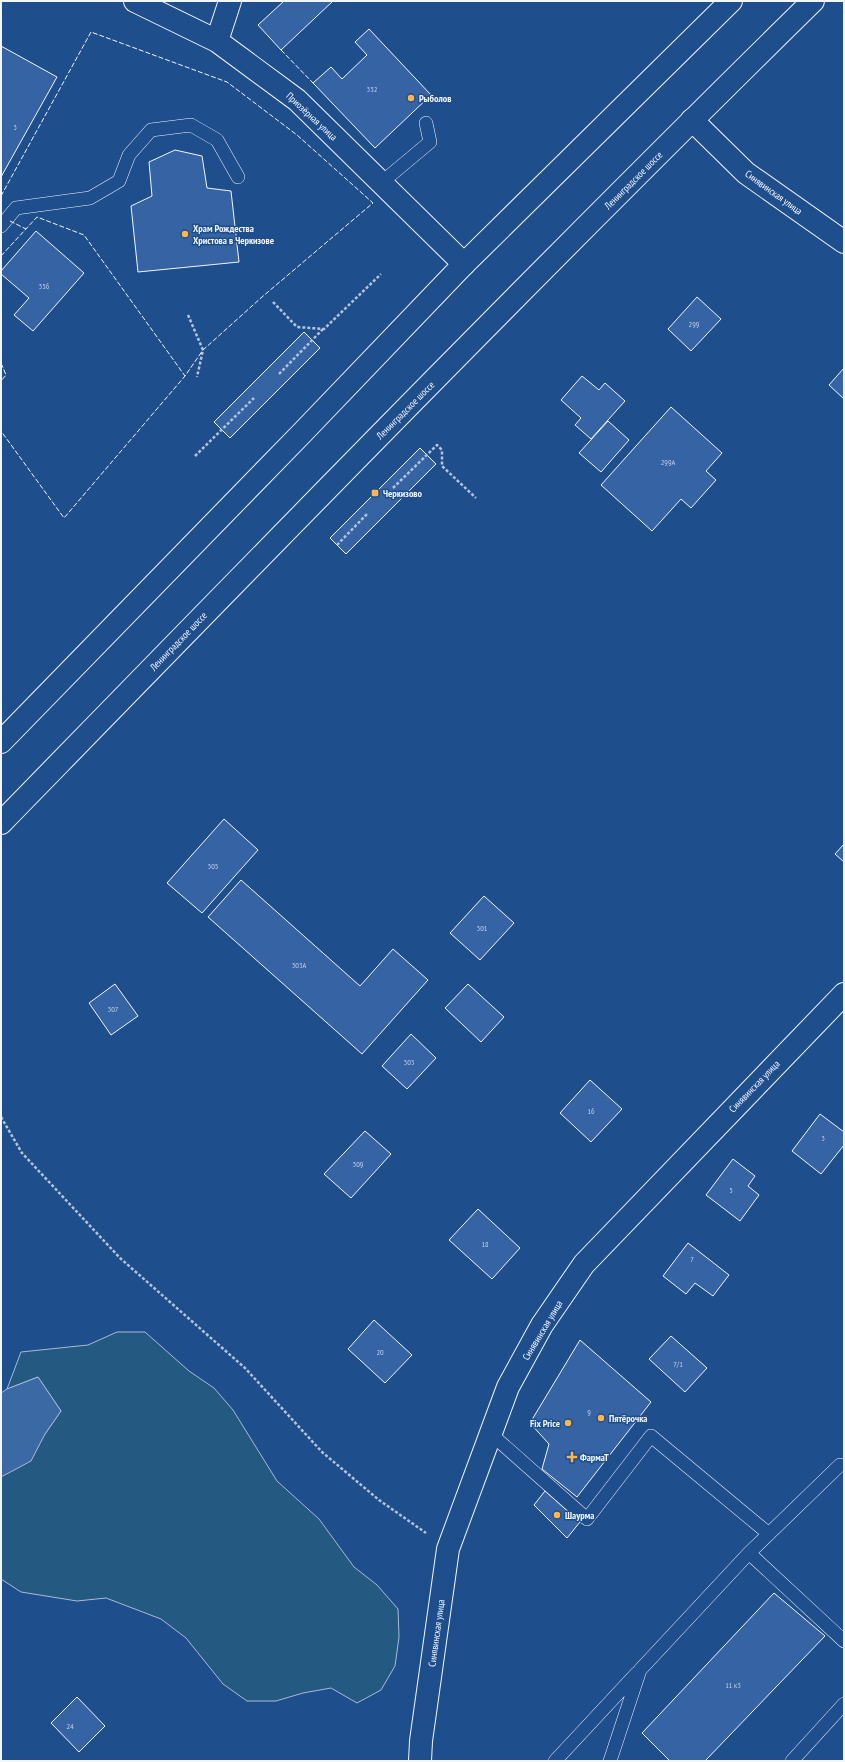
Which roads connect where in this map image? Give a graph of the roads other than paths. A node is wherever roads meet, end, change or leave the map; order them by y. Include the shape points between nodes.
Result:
1 (135, 1) edge
2 (230, 1) edge
3 (731, 1) edge
4 (813, 1) edge
5 (217, 41) junction
6 (692, 120) junction
7 (426, 123) dead end
8 (238, 176) dead end
9 (382, 183) junction
10 (1, 226) edge
11 (844, 242) edge
12 (464, 264) junction
13 (1, 742) edge
14 (1, 823) edge
15 (844, 994) edge
16 (491, 1434) junction
17 (840, 1465) dead end
18 (769, 1534) junction
19 (750, 1553) junction
20 (844, 1641) edge
21 (640, 1670) junction
22 (844, 1704) edge
23 (420, 1761) edge
24 (555, 1761) edge
25 (610, 1761) edge
26 (792, 1761) edge

1 - 5 main road, Приозёрная улица
2 - 5 main road
3 - 12 main road
4 - 6 main road, Ленинградское шоссе
5 - 9 main road, Приозёрная улица via 297,100
6 - 11 main road, Синявинская улица via 746,173
6 - 14 main road, Ленинградское шоссе
7 - 9 lane via 430,142
8 - 10 lane via 217,140 191,125 151,130 129,155 119,181 90,198 16,208
9 - 12 main road, Приозёрная улица
12 - 13 main road
15 - 16 main road, Синявинская улица via 584,1264 542,1325 508,1388
16 - 18 lane via 586,1519 651,1436
16 - 23 main road, Синявинская улица via 448,1549
17 - 18 lane
18 - 19 lane
19 - 20 lane
19 - 21 lane
21 - 24 lane
21 - 25 lane
22 - 26 lane

